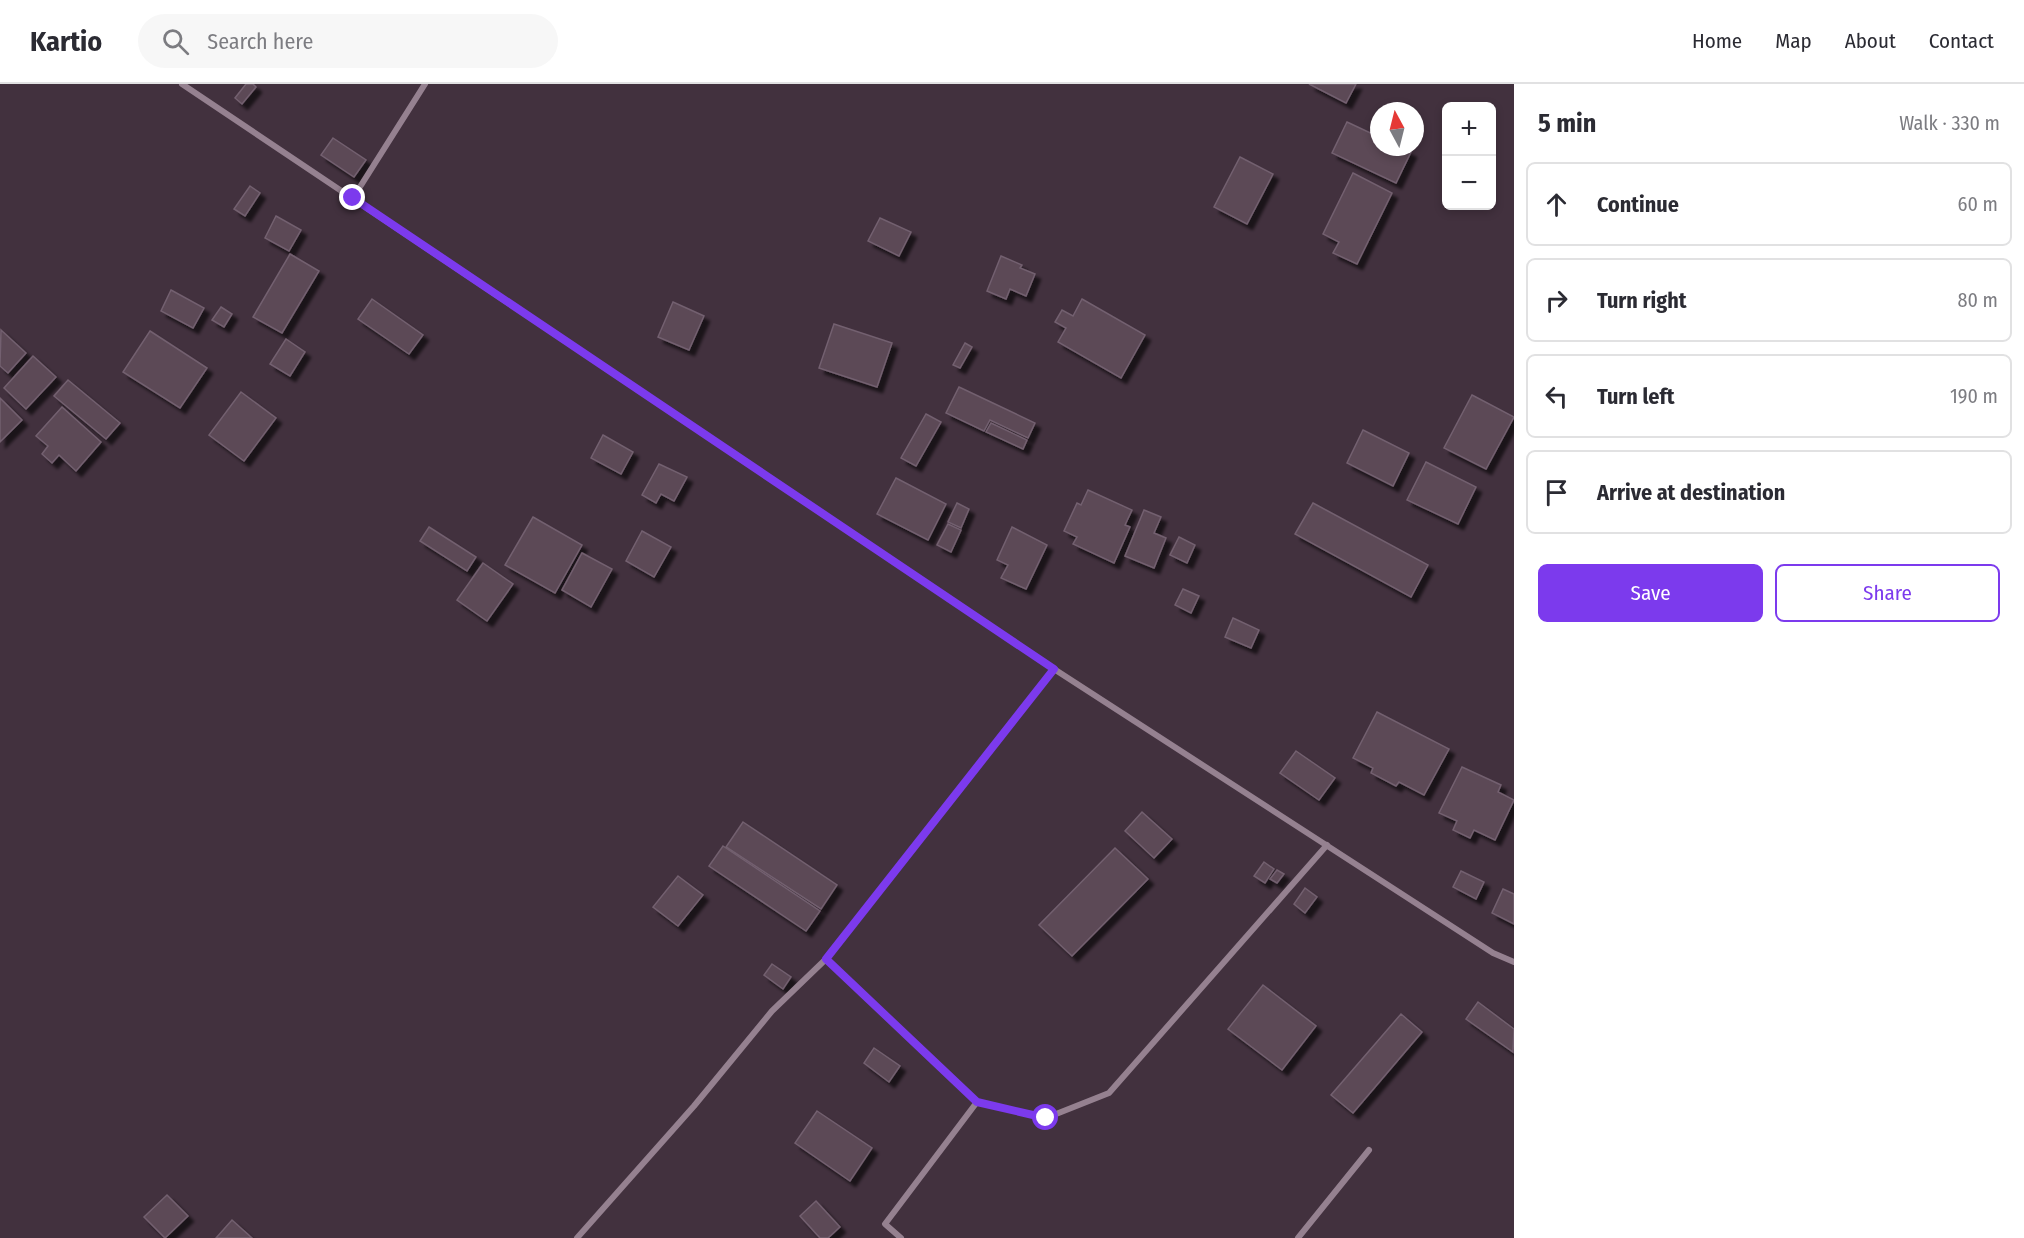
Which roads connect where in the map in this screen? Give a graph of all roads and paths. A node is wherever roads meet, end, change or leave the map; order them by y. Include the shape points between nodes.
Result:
1 (182, 84) edge
2 (425, 84) edge
3 (353, 198) junction
4 (1054, 669) junction
5 (1327, 845) junction
6 (826, 959) junction
7 (1514, 962) edge
8 (977, 1102) junction
9 (1369, 1150) dead end
10 (577, 1238) edge
11 (901, 1238) edge
12 (1298, 1238) edge

1 - 3 street
2 - 3 street
3 - 4 street
4 - 5 street
4 - 6 street
5 - 7 street via 1493,953
5 - 8 street via 1109,1092 1046,1118
6 - 8 street
6 - 10 street via 772,1011
8 - 11 street via 885,1224
9 - 12 street

